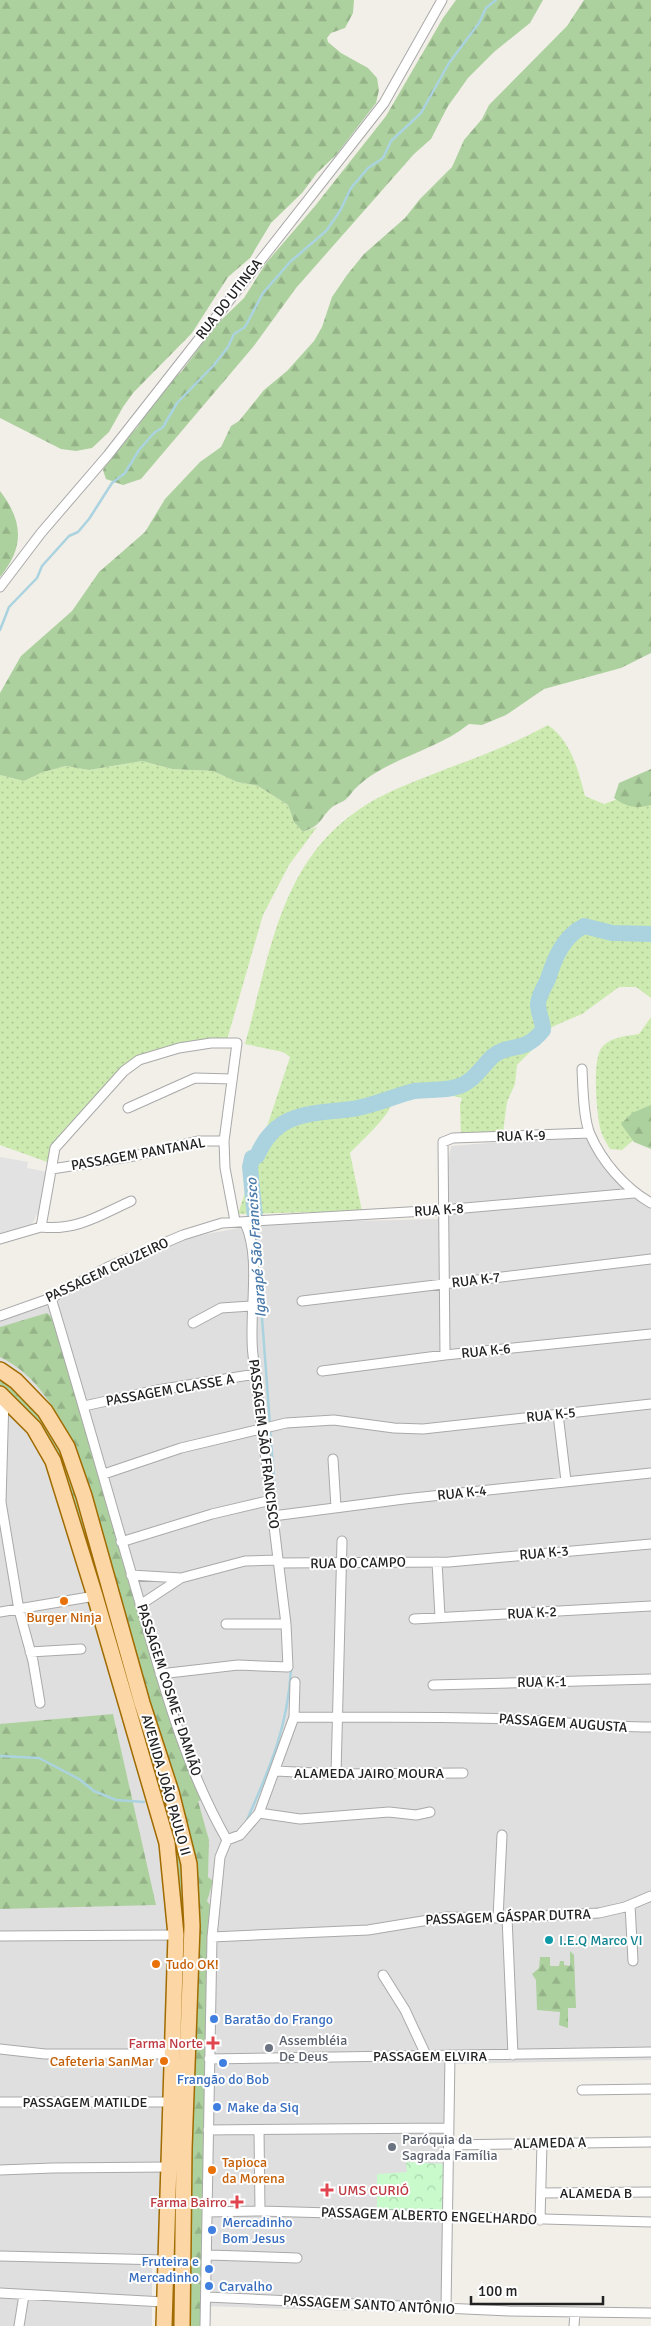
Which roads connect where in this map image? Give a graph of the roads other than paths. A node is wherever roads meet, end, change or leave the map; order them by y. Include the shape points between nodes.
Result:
1 (442, 0) edge
2 (0, 587) edge
3 (582, 1069) dead end
4 (232, 1079) junction
5 (128, 1108) dead end
6 (590, 1133) junction
7 (224, 1141) junction
8 (52, 1169) junction
9 (634, 1193) junction
10 (131, 1201) dead end
11 (651, 1203) edge
12 (442, 1210) junction
13 (235, 1222) junction
14 (251, 1222) junction
15 (41, 1227) junction
16 (0, 1240) edge
17 (651, 1259) edge
18 (444, 1284) junction
19 (52, 1298) junction
20 (302, 1301) dead end
21 (251, 1306) junction
22 (0, 1316) edge
23 (193, 1323) dead end
24 (651, 1334) edge
25 (445, 1356) junction
26 (0, 1370) edge
27 (322, 1371) dead end
28 (256, 1374) junction
29 (2, 1395) edge
30 (651, 1404) edge
31 (84, 1406) junction
32 (558, 1414) junction
33 (267, 1428) junction
34 (333, 1459) dead end
35 (651, 1473) edge
36 (104, 1474) junction
37 (566, 1481) junction
38 (270, 1500) junction
39 (336, 1507) junction
40 (277, 1515) junction
41 (342, 1541) dead end
42 (121, 1542) junction
43 (651, 1544) edge
44 (280, 1562) junction
45 (437, 1562) junction
46 (341, 1564) junction
47 (131, 1575) junction
48 (181, 1578) junction
49 (95, 1596) junction
50 (140, 1605) junction
51 (651, 1606) edge
52 (19, 1610) junction
53 (0, 1612) edge
54 (440, 1617) junction
55 (414, 1619) dead end
56 (226, 1624) dead end
57 (286, 1624) junction
58 (81, 1649) dead end
59 (30, 1652) junction
60 (160, 1674) junction
61 (651, 1679) edge
62 (295, 1682) dead end
63 (433, 1685) dead end
64 (40, 1702) dead end
65 (294, 1717) junction
66 (337, 1718) junction
67 (651, 1727) edge
68 (276, 1771) junction
69 (463, 1773) dead end
70 (336, 1774) junction
71 (259, 1812) junction
72 (430, 1812) dead end
73 (502, 1836) dead end
74 (228, 1840) junction
75 (651, 1896) edge
76 (630, 1905) junction
77 (507, 1917) junction
78 (498, 1918) junction
79 (176, 1935) junction
80 (0, 1936) edge
81 (212, 1937) junction
82 (633, 1961) dead end
83 (383, 1975) dead end
84 (0, 2049) edge
85 (651, 2052) edge
86 (172, 2054) junction
87 (426, 2055) junction
88 (450, 2055) junction
89 (513, 2055) junction
90 (209, 2059) junction
91 (651, 2089) edge
92 (582, 2090) dead end
93 (0, 2102) edge
94 (170, 2102) junction
95 (449, 2128) junction
96 (208, 2130) junction
97 (259, 2130) junction
98 (651, 2142) edge
99 (542, 2143) junction
100 (449, 2145) junction
101 (167, 2168) junction
102 (0, 2170) edge
103 (651, 2192) edge
104 (541, 2193) junction
105 (260, 2211) junction
106 (207, 2212) junction
107 (448, 2216) junction
108 (540, 2220) junction
109 (651, 2222) edge
110 (208, 2255) junction
111 (0, 2256) edge
112 (297, 2258) dead end
113 (165, 2260) junction
114 (0, 2293) edge
115 (24, 2294) junction
116 (207, 2297) junction
117 (164, 2302) junction
118 (446, 2308) junction
119 (575, 2313) junction
120 (651, 2313) edge
121 (19, 2326) edge
122 (164, 2326) edge
123 (182, 2326) edge
124 (205, 2326) edge
125 (574, 2326) edge

1 - 2 street, RUA DO UTINGA via 384,104
3 - 6 street
4 - 5 street via 195,1078
4 - 7 street
4 - 8 street via 237,1043 179,1048 139,1060 124,1071 58,1142
6 - 9 street via 608,1164
6 - 12 street, RUA K-9 via 446,1140 442,1146
7 - 8 street, PASSAGEM PANTANAL via 198,1141 134,1156
7 - 13 street via 224,1168
8 - 15 street
9 - 11 street
9 - 12 street, RUA K-8
10 - 15 street via 84,1224 56,1229
12 - 14 street, RUA K-8
12 - 18 street
13 - 14 street, PASSAGEM CRUZEIRO
13 - 19 street, PASSAGEM CRUZEIRO via 183,1235 108,1267
14 - 21 street, PASSAGEM SÃO FRANCISCO
15 - 16 street
17 - 18 street, RUA K-7
18 - 20 street, RUA K-7
18 - 25 street
19 - 22 street, PASSAGEM CRUZEIRO
19 - 31 street, PASSAGEM COSME E DAMIÃO
21 - 23 street via 221,1308
21 - 28 street, PASSAGEM SÃO FRANCISCO
24 - 25 street, RUA K-6
25 - 27 street, RUA K-6
26 - 123 main road, AVENIDA JOÃO PAULO II via 45,1411 67,1447 84,1496 189,1864 192,1926
28 - 31 street, PASSAGEM CLASSE A
28 - 33 street, PASSAGEM SÃO FRANCISCO
29 - 49 main road, AVENIDA JOÃO PAULO II via 34,1428 53,1461
29 - 52 street via 1,1502
30 - 32 street, RUA K-5
31 - 36 street, PASSAGEM COSME E DAMIÃO
32 - 33 street, RUA K-5 via 423,1429 334,1420 286,1423
32 - 37 street
33 - 36 street, RUA K-5 via 181,1448
33 - 38 street, PASSAGEM SÃO FRANCISCO
34 - 39 street
35 - 37 street, RUA K-4
36 - 42 street, PASSAGEM COSME E DAMIÃO
37 - 39 street, RUA K-4
38 - 40 street, PASSAGEM SÃO FRANCISCO
38 - 42 street
39 - 40 street, RUA K-4
40 - 44 street, PASSAGEM SÃO FRANCISCO
41 - 46 street
42 - 47 street, PASSAGEM COSME E DAMIÃO
43 - 45 street, RUA K-3
44 - 46 street, RUA DO CAMPO
44 - 48 street, RUA DO CAMPO via 245,1561
44 - 57 street, PASSAGEM SÃO FRANCISCO
45 - 46 street, RUA DO CAMPO
45 - 54 street
46 - 66 street
47 - 48 street, RUA DO CAMPO
47 - 50 street, PASSAGEM COSME E DAMIÃO
48 - 50 street, RUA DO CAMPO
49 - 52 street
49 - 79 main road, AVENIDA JOÃO PAULO II via 166,1843
50 - 60 street, PASSAGEM COSME E DAMIÃO
51 - 54 street, RUA K-2
52 - 53 street
52 - 59 street
54 - 55 street, RUA K-2
56 - 57 street
57 - 60 street, PASSAGEM SÃO FRANCISCO via 288,1667 238,1665
58 - 59 street
59 - 64 street
60 - 74 street, PASSAGEM COSME E DAMIÃO via 185,1750 213,1816
61 - 63 street, RUA K-1
62 - 65 street
65 - 66 street, PASSAGEM AUGUSTA
65 - 68 street
66 - 67 street, PASSAGEM AUGUSTA via 475,1718
66 - 70 street
68 - 70 street, ALAMEDA JAIRO MOURA
68 - 71 street
69 - 70 street, ALAMEDA JAIRO MOURA
71 - 72 street via 300,1818
71 - 74 street via 240,1835
73 - 78 street
74 - 81 street via 220,1857
75 - 76 street, PASSAGEM GÁSPAR DUTRA
76 - 77 street, PASSAGEM GÁSPAR DUTRA via 599,1913
76 - 82 street
77 - 78 street, PASSAGEM GÁSPAR DUTRA
77 - 89 street
78 - 81 street, PASSAGEM GÁSPAR DUTRA via 447,1917 368,1930
79 - 80 street
79 - 86 main road, AVENIDA JOÃO PAULO II
81 - 90 street
83 - 87 street via 405,2010
84 - 86 street via 45,2054
85 - 89 street, PASSAGEM ELVIRA
86 - 94 main road, AVENIDA JOÃO PAULO II
87 - 88 street, PASSAGEM ELVIRA
87 - 90 street, PASSAGEM ELVIRA
88 - 89 street, PASSAGEM ELVIRA
88 - 95 street
90 - 96 street
91 - 92 street
93 - 94 street, PASSAGEM MATILDE
94 - 101 main road, AVENIDA JOÃO PAULO II
95 - 97 street
95 - 100 street
96 - 97 street
96 - 106 street
97 - 105 street
98 - 99 street, ALAMEDA A
99 - 100 street, ALAMEDA A
99 - 104 street
100 - 107 street
101 - 102 street
101 - 113 main road, AVENIDA JOÃO PAULO II
103 - 104 street, ALAMEDA B
104 - 108 street
105 - 106 street, PASSAGEM ALBERTO ENGELHARDO
105 - 107 street, PASSAGEM ALBERTO ENGELHARDO
106 - 110 street
107 - 108 street, PASSAGEM ALBERTO ENGELHARDO
107 - 118 street
108 - 109 street, PASSAGEM ALBERTO ENGELHARDO
110 - 112 street
110 - 116 street
111 - 113 street
113 - 117 main road, AVENIDA JOÃO PAULO II
114 - 115 street
115 - 117 street
115 - 121 street
116 - 118 street, PASSAGEM SANTO ANTÔNIO
116 - 124 street
117 - 122 main road, AVENIDA JOÃO PAULO II
118 - 119 street, PASSAGEM SANTO ANTÔNIO
119 - 120 street, PASSAGEM SANTO ANTÔNIO
119 - 125 street

